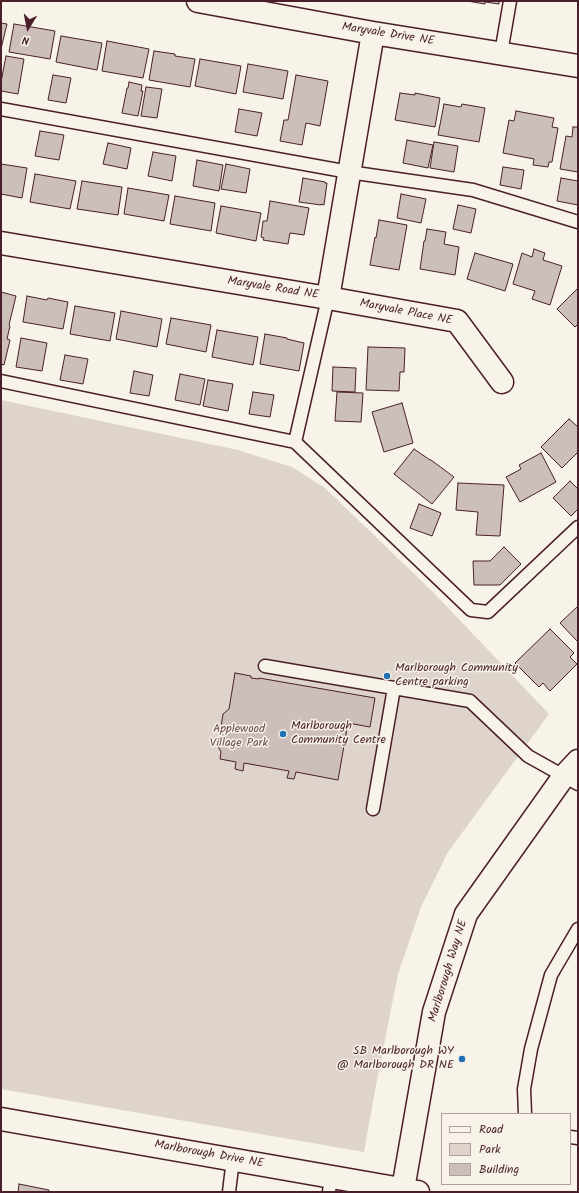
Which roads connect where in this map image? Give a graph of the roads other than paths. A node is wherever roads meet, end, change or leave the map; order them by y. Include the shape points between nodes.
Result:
1 (198, 1) edge
2 (510, 1) edge
3 (373, 33) junction
4 (501, 53) junction
5 (578, 66) edge
6 (1, 109) edge
7 (349, 172) junction
8 (578, 222) edge
9 (1, 243) edge
10 (328, 298) junction
11 (1, 381) edge
12 (502, 382) dead end
13 (296, 442) junction
14 (578, 527) edge
15 (265, 666) dead end
16 (394, 688) junction
17 (573, 774) edge
18 (373, 809) dead end
19 (578, 929) edge
20 (525, 1113) edge
21 (1, 1120) edge
22 (233, 1160) junction
23 (330, 1184) edge
24 (408, 1191) edge
25 (229, 1192) edge

1 - 3 street, Maryvale Drive NE
2 - 4 lane
3 - 4 street, Maryvale Drive NE
3 - 7 street, Maryvale Road NE
4 - 5 street, Maryvale Drive NE
6 - 7 lane
7 - 8 lane via 473,190
7 - 10 street, Maryvale Road NE
9 - 10 street, Maryvale Road NE
10 - 12 street, Maryvale Place NE via 456,321
10 - 13 lane
11 - 13 lane
13 - 14 lane via 471,610 488,612
15 - 16 lane
16 - 17 lane via 470,701 528,756
16 - 18 lane
17 - 24 street, Marlborough Way NE via 466,914 434,1012
19 - 20 lane via 551,975 531,1049 524,1089
21 - 22 street, Marlborough Drive NE
22 - 23 street, Marlborough Drive NE
22 - 25 lane
23 - 24 street, Marlborough Drive NE

